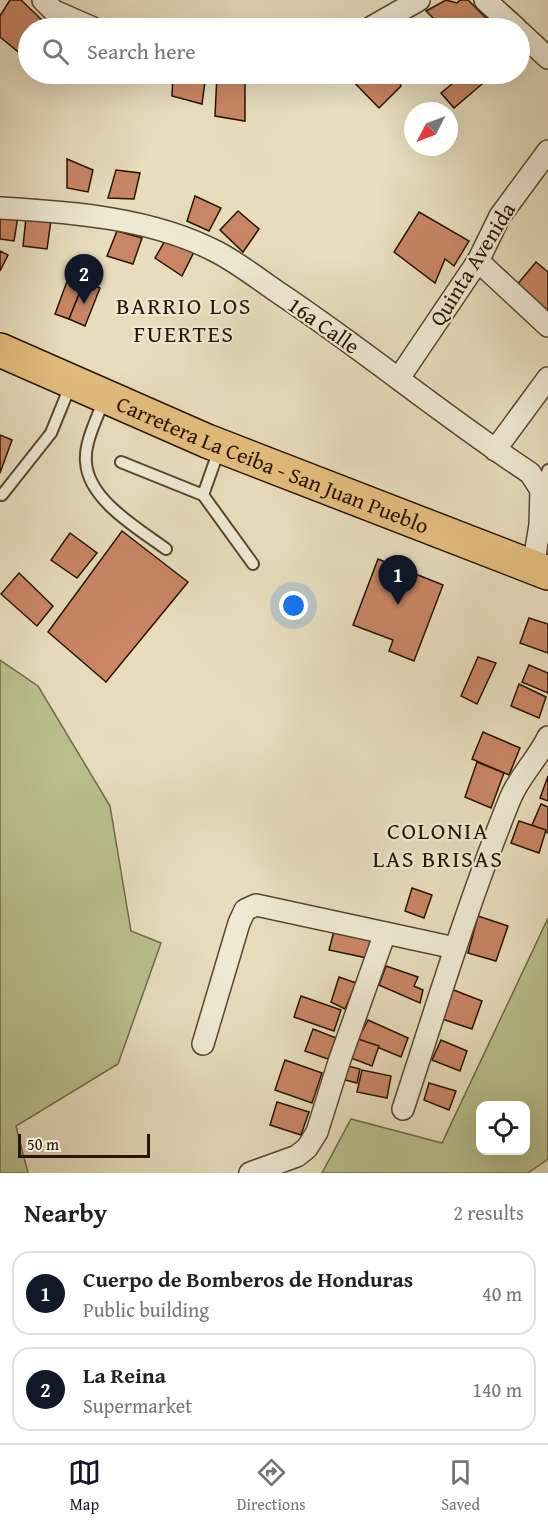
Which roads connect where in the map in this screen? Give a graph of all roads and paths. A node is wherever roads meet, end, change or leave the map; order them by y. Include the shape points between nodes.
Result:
1 (43, 0) edge
2 (418, 0) edge
3 (485, 0) edge
4 (70, 18) edge
5 (387, 18) edge
6 (505, 18) edge
7 (530, 42) edge
8 (548, 58) edge
9 (548, 152) edge
10 (0, 208) edge
11 (478, 261) junction
12 (548, 326) edge
13 (0, 350) edge
14 (399, 378) junction
15 (548, 378) edge
16 (72, 381) junction
17 (105, 396) junction
18 (220, 446) junction
19 (495, 450) junction
20 (121, 462) dead end
21 (544, 480) edge
22 (2, 495) dead end
23 (203, 495) junction
24 (166, 549) dead end
25 (253, 564) dead end
26 (541, 570) edge
27 (548, 737) edge
28 (385, 933) junction
29 (455, 948) junction
30 (203, 1044) dead end
31 (403, 1110) dead end
32 (250, 1173) edge

1 - 4 street via 54,11
2 - 5 street
3 - 6 street
7 - 8 street
9 - 11 street, Quinta Avenida via 500,216
10 - 14 street, 16a Calle via 130,222 218,252
11 - 12 street
11 - 14 street, Quinta Avenida
13 - 16 main road, Carretera La Ceiba - San Juan Pueblo
14 - 19 street, 16a Calle
15 - 19 street
16 - 17 main road, Carretera La Ceiba - San Juan Pueblo
16 - 22 lane via 51,433
17 - 18 main road, Carretera La Ceiba - San Juan Pueblo
17 - 24 lane via 85,463 95,487 112,510
18 - 23 lane
18 - 26 main road, Carretera La Ceiba - San Juan Pueblo
19 - 21 street, 16a Calle
20 - 23 lane
21 - 26 street, 16a Calle
23 - 25 lane
27 - 29 street via 511,796
28 - 29 street
28 - 30 street via 273,907 256,905 245,910
28 - 32 street via 317,1132 297,1156
29 - 31 street

